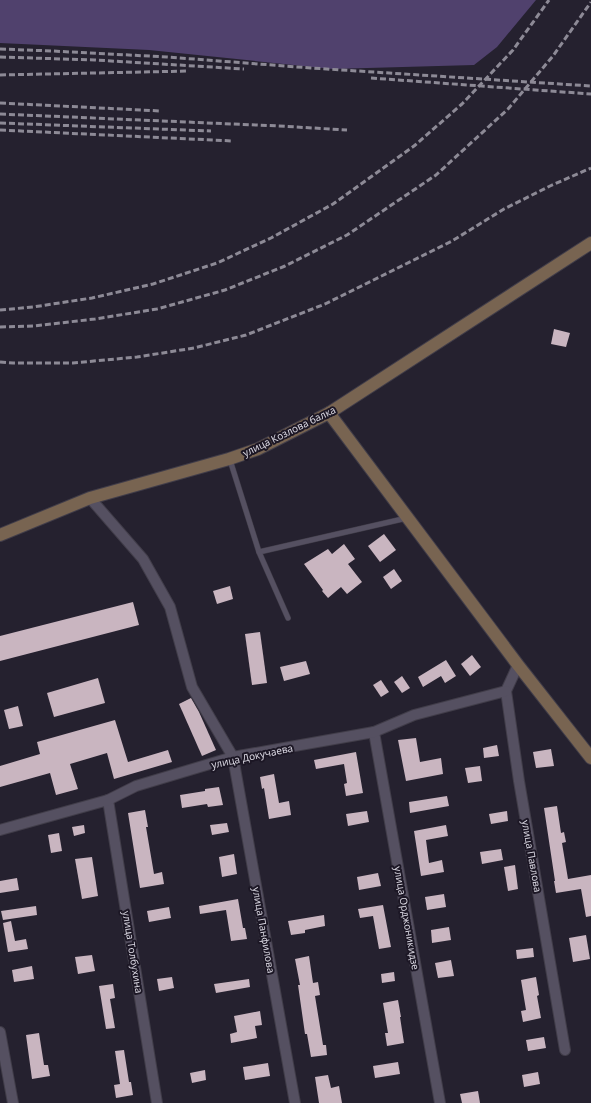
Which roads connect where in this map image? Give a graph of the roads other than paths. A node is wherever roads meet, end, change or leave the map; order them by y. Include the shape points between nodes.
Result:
1 (591, 243) edge
2 (329, 414) junction
3 (229, 459) junction
4 (90, 498) junction
5 (407, 518) junction
6 (0, 535) edge
7 (259, 552) junction
8 (288, 618) dead end
9 (518, 665) junction
10 (506, 691) junction
11 (374, 732) junction
12 (233, 757) junction
13 (591, 758) edge
14 (108, 800) junction
15 (0, 830) edge
16 (0, 1032) edge
17 (564, 1050) dead end
18 (13, 1103) edge
19 (157, 1103) edge
20 (295, 1103) edge
21 (440, 1103) edge

1 - 2 main road, улица Козлова балка
2 - 3 main road, улица Козлова балка via 258,449
2 - 5 main road
3 - 4 main road, улица Козлова балка
3 - 7 lane
4 - 6 main road, улица Козлова балка
4 - 12 street via 143,559 170,607 192,687
5 - 7 lane
5 - 9 main road
7 - 8 lane
9 - 10 street
9 - 13 main road
10 - 11 street, улица Докучаева via 414,715
10 - 17 street, улица Павлова
11 - 12 street, улица Докучаева
11 - 21 street, улица Орджоникидзе
12 - 14 street, улица Докучаева via 136,786
12 - 20 street, улица Панфилова
14 - 15 street, улица Докучаева
14 - 19 street, улица Толбухина
16 - 18 street

